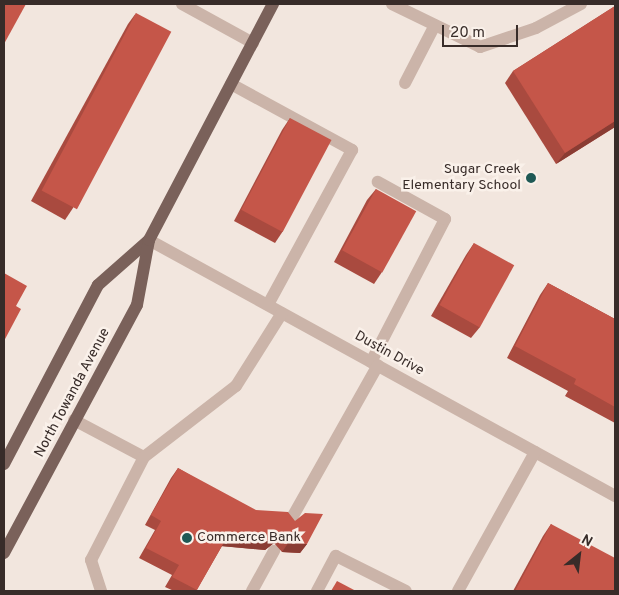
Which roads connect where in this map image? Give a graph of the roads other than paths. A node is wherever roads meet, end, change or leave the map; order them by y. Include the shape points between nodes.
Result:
1 (182, 4) edge
2 (273, 4) edge
3 (392, 4) edge
4 (581, 4) edge
5 (435, 25) junction
6 (253, 43) junction
7 (405, 83) dead end
8 (231, 84) junction
9 (378, 182) dead end
10 (149, 240) junction
11 (268, 305) junction
12 (282, 313) junction
13 (375, 364) junction
14 (74, 420) junction
15 (535, 452) junction
16 (144, 457) junction
17 (4, 464) edge
18 (615, 496) edge
19 (289, 523) edge
20 (274, 551) edge
21 (4, 553) edge
22 (102, 591) edge
23 (252, 591) edge
24 (317, 591) edge
25 (406, 591) edge
26 (458, 591) edge

1 - 6 street
2 - 6 main road, North Towanda Avenue
3 - 5 street
4 - 5 street via 536,28 480,48
5 - 7 street
6 - 8 main road, North Towanda Avenue
8 - 10 main road, North Towanda Avenue
8 - 11 street via 352,150
9 - 13 street via 445,219
10 - 11 street, Dustin Drive
10 - 14 main road, North Towanda Avenue via 137,305
10 - 17 main road, North Towanda Avenue via 98,285
11 - 12 street, Dustin Drive
12 - 13 street, Dustin Drive
12 - 16 street via 236,386
13 - 15 street, Dustin Drive
13 - 19 street
14 - 16 street
14 - 21 main road, North Towanda Avenue
15 - 18 street, Dustin Drive
15 - 26 street
16 - 22 street via 91,560
20 - 23 street
24 - 25 street via 336,556

